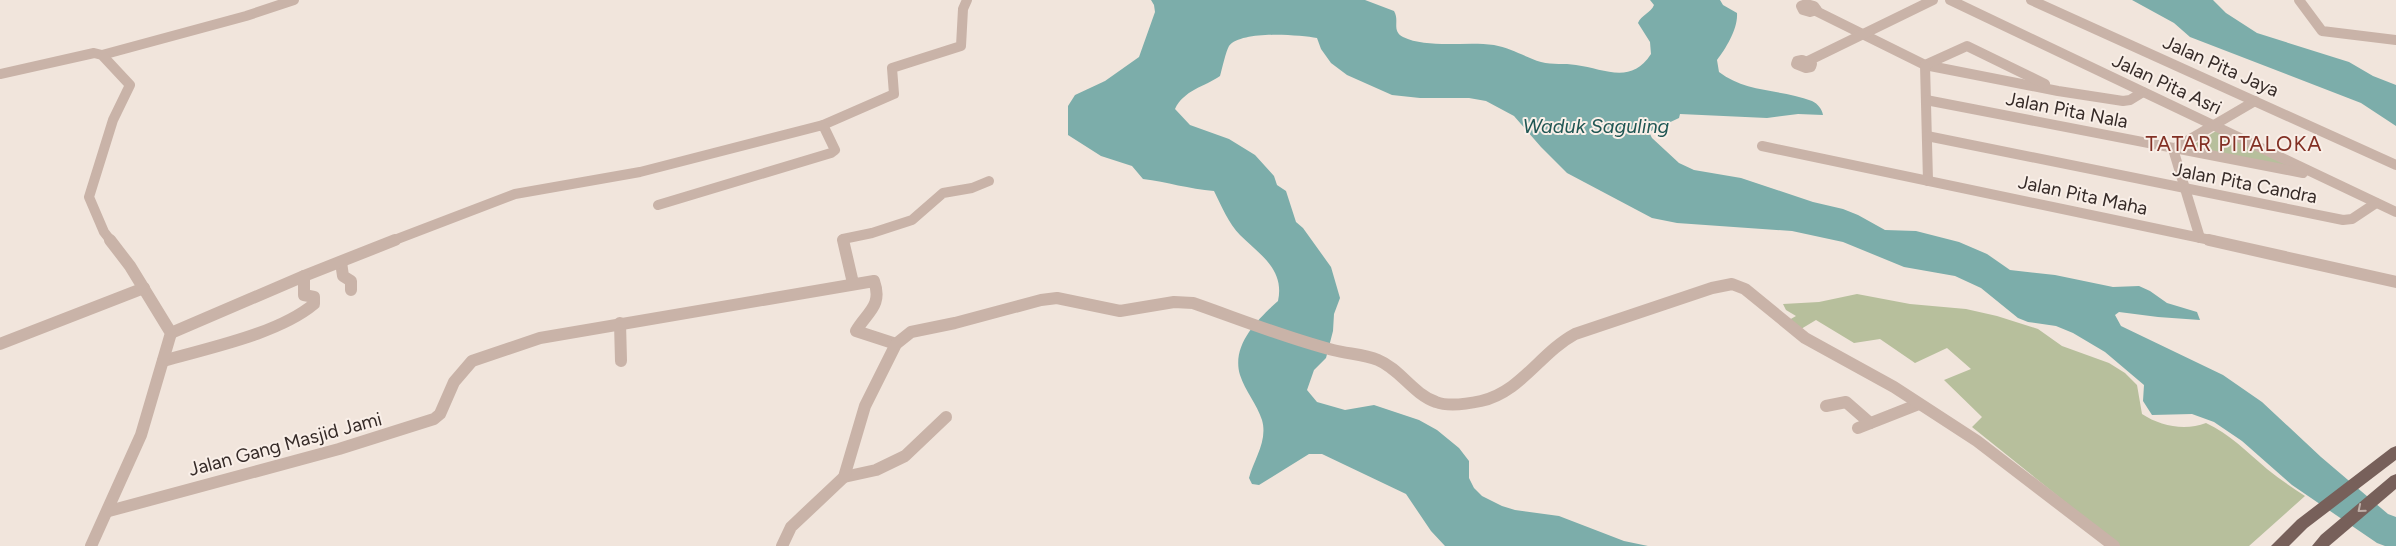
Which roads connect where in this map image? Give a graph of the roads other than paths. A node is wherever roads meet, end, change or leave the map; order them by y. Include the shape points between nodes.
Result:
1 (294, 0) edge
2 (967, 0) edge
3 (1933, 0) edge
4 (1950, 0) edge
5 (2031, 0) edge
6 (2299, 0) edge
7 (1816, 11) dead end
8 (1863, 34) junction
9 (2396, 40) edge
10 (102, 55) junction
11 (1808, 61) dead end
12 (1926, 65) junction
13 (0, 74) edge
14 (2058, 91) junction
15 (2143, 92) junction
16 (1926, 100) junction
17 (2256, 101) junction
18 (823, 125) junction
19 (2214, 126) junction
20 (1927, 136) junction
21 (1762, 146) dead end
22 (2173, 149) junction
23 (2396, 165) edge
24 (2320, 176) junction
25 (1928, 180) junction
26 (989, 181) dead end
27 (2186, 190) junction
28 (2376, 203) junction
29 (658, 205) dead end
30 (2396, 212) edge
31 (2200, 238) junction
32 (341, 262) junction
33 (304, 276) junction
34 (2396, 282) edge
35 (853, 283) junction
36 (144, 288) junction
37 (350, 290) dead end
38 (620, 323) junction
39 (171, 333) junction
40 (0, 344) edge
41 (896, 344) junction
42 (622, 360) dead end
43 (163, 361) junction
44 (1919, 404) junction
45 (1826, 406) dead end
46 (946, 417) dead end
47 (2396, 452) edge
48 (844, 477) junction
49 (2396, 480) edge
50 (109, 511) junction
51 (2323, 542) edge
52 (91, 546) edge
53 (782, 546) edge
54 (2114, 546) edge
55 (2279, 546) edge

1 - 10 street via 199,30
2 - 18 street via 962,10 964,31 961,46 892,68 894,94 891,97
3 - 8 street
4 - 15 street, Jalan Pita Asri
5 - 17 street, Jalan Pita Jaya
6 - 9 street via 2322,31
7 - 8 street
8 - 11 street
8 - 12 street
10 - 13 street via 94,53
10 - 36 street via 130,85 113,120 89,197 104,232
12 - 14 street
12 - 14 street via 1967,46
12 - 16 street
14 - 15 street via 2127,101
15 - 19 street, Jalan Pita Asri
16 - 20 street
16 - 22 street, Jalan Pita Nala
17 - 19 street
17 - 23 street, Jalan Pita Jaya
18 - 29 street via 835,150 833,152
18 - 32 street via 640,172 514,194
19 - 22 street
19 - 24 street, Jalan Pita Asri
20 - 25 street
20 - 27 street, Jalan Pita Candra
21 - 25 street, Jalan Pita Maha
22 - 24 street, Jalan Pita Nala
22 - 27 street
24 - 28 street, Jalan Pita Asri
25 - 31 street, Jalan Pita Maha
26 - 35 street via 943,193 912,220 843,239
27 - 28 street, Jalan Pita Candra via 2348,220
27 - 31 street
28 - 30 street, Jalan Pita Asri
31 - 34 street, Jalan Pita Maha
32 - 33 street
32 - 37 street via 343,276 351,281
33 - 39 street
33 - 43 street via 304,294 314,297 314,304 308,310 274,327
35 - 38 street, Jalan Gang Masjid Jami
35 - 41 street, Jalan Gang Masjid Jami via 874,281 877,290 874,308 856,332
36 - 39 street
36 - 40 street
38 - 42 street
38 - 50 street, Jalan Gang Masjid Jami via 554,334 472,361 456,379 440,414 417,426
39 - 43 street
41 - 44 street via 911,332 1040,300 1068,299 1120,311 1174,302 1199,304 1333,350 1378,359 1436,402 1470,404 1513,388 1562,341 1575,334 1732,284 1745,289 1805,338
41 - 48 street via 865,406
43 - 50 street via 154,397
44 - 45 street via 1864,426 1846,402
44 - 54 street via 1977,441
46 - 48 street via 905,456 876,470
47 - 55 main road via 2302,524
48 - 53 street via 791,527
49 -> 51 main road
50 - 52 street

